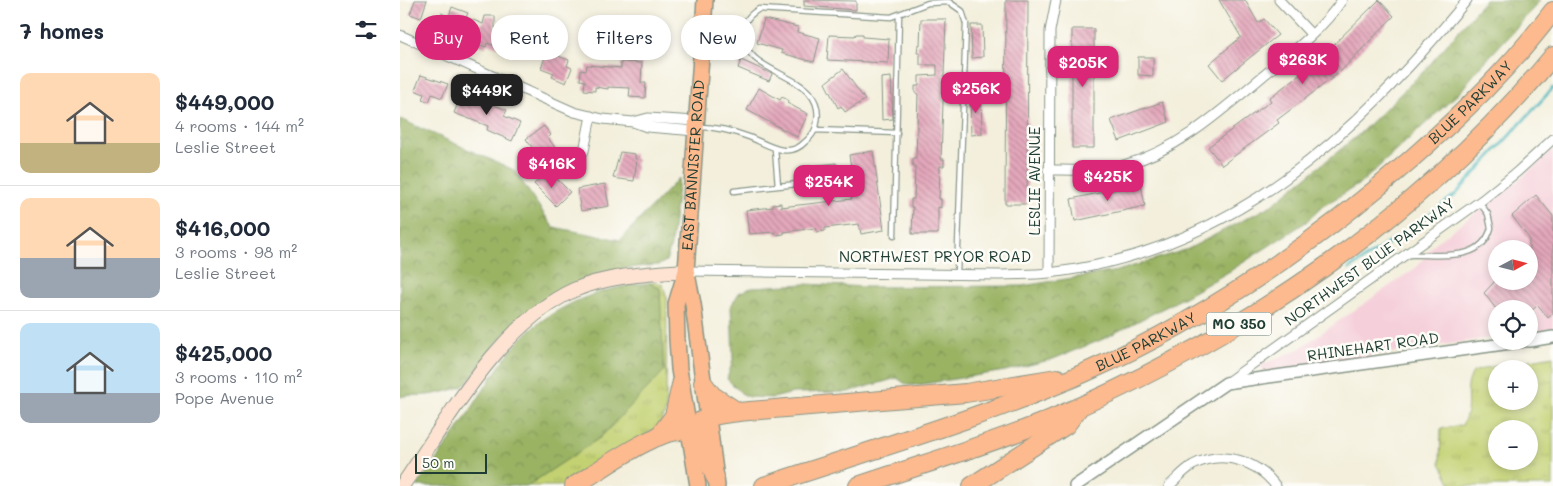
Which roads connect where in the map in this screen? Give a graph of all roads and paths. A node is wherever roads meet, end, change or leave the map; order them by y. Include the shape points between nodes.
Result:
1 (705, 0) edge
2 (1056, 0) edge
3 (1279, 0) edge
4 (1342, 0) edge
5 (1467, 0) edge
6 (1553, 11) edge
7 (899, 15) junction
8 (1311, 34) junction
9 (400, 36) edge
10 (1553, 56) edge
11 (591, 116) junction
12 (696, 126) junction
13 (815, 130) junction
14 (897, 133) junction
15 (1553, 139) edge
16 (775, 149) junction
17 (584, 151) dead end
18 (1048, 170) junction
19 (837, 180) dead end
20 (778, 186) junction
21 (734, 191) dead end
22 (1479, 202) junction
23 (894, 235) dead end
24 (1406, 255) junction
25 (686, 270) junction
26 (1049, 273) junction
27 (957, 274) junction
28 (1553, 337) edge
29 (1538, 339) edge
30 (1488, 346) edge
31 (1084, 373) junction
32 (703, 383) junction
33 (1226, 383) junction
34 (681, 385) junction
35 (1080, 406) junction
36 (738, 412) junction
37 (707, 417) junction
38 (689, 432) junction
39 (659, 436) junction
40 (697, 479) edge
41 (716, 482) edge
42 (402, 486) edge
43 (574, 486) edge
44 (764, 486) edge
45 (858, 486) edge
46 (972, 486) edge
47 (1075, 486) edge
48 (1169, 486) edge
49 (1276, 486) edge

1 - 12 main road, EAST BANNISTER ROAD
2 - 18 street, LESLIE AVENUE via 1050,31
3 - 8 street
4 - 8 street
5 - 26 street, NORTHWEST PRYOR ROAD via 1422,55 1359,117 1273,190 1180,239 1119,259
6 - 31 highway, BLUE PARKWAY / MO 350 via 1499,76 1464,111 1330,227 1243,288 1191,319
7 - 13 lane via 759,9 747,18 743,37 748,52 753,59 809,93 817,113
7 - 14 lane
7 - 27 lane via 928,3 949,2 962,11 966,24
8 - 18 street via 1200,127 1167,148 1128,164 1101,170
9 - 11 street via 563,108
10 - 35 highway, BLUE PARKWAY / MO 350 via 1497,119 1415,195 1325,266 1209,342
11 - 12 street via 633,122 648,118
11 - 17 street
12 - 16 lane via 727,130
12 - 25 main road, EAST BANNISTER ROAD
13 - 14 lane
13 - 16 lane via 801,147 787,151
14 - 23 lane
15 - 22 street, NORTHWEST BLUE PARKWAY
16 - 20 lane
18 - 26 street, LESLIE AVENUE
19 - 20 lane
20 - 21 lane
22 - 24 street, NORTHWEST BLUE PARKWAY
22 - 24 lane via 1488,214 1492,228 1483,243 1455,256
24 - 33 street, NORTHWEST BLUE PARKWAY
25 - 27 street, NORTHWEST PRYOR ROAD
25 - 32 main road, EAST BANNISTER ROAD
25 - 34 main road, EAST BANNISTER ROAD via 676,304
25 - 42 main road, NORTHWEST PRYOR ROAD via 611,278 574,290 525,323 507,339 476,380
26 - 27 street, NORTHWEST PRYOR ROAD
28 - 29 street, RHINEHART ROAD
30 - 33 street, RHINEHART ROAD
31 - 36 highway via 966,393
31 - 44 highway, BLUE PARKWAY / MO 350 via 978,415
32 - 36 highway via 712,395
32 - 37 main road, EAST BANNISTER ROAD
33 - 47 street, NORTHWEST BLUE PARKWAY
34 - 38 main road, EAST BANNISTER ROAD
34 - 39 highway via 674,416
35 - 45 highway, BLUE PARKWAY / MO 350 via 992,441
35 - 46 highway via 1066,425
36 - 37 highway
37 - 38 highway via 697,422
37 - 41 main road, EAST BANNISTER ROAD
38 - 39 highway via 679,430
38 - 40 main road, EAST BANNISTER ROAD
38 - 41 highway via 706,452
39 - 43 highway
48 - 49 street via 1194,465 1219,458 1244,461 1258,468

